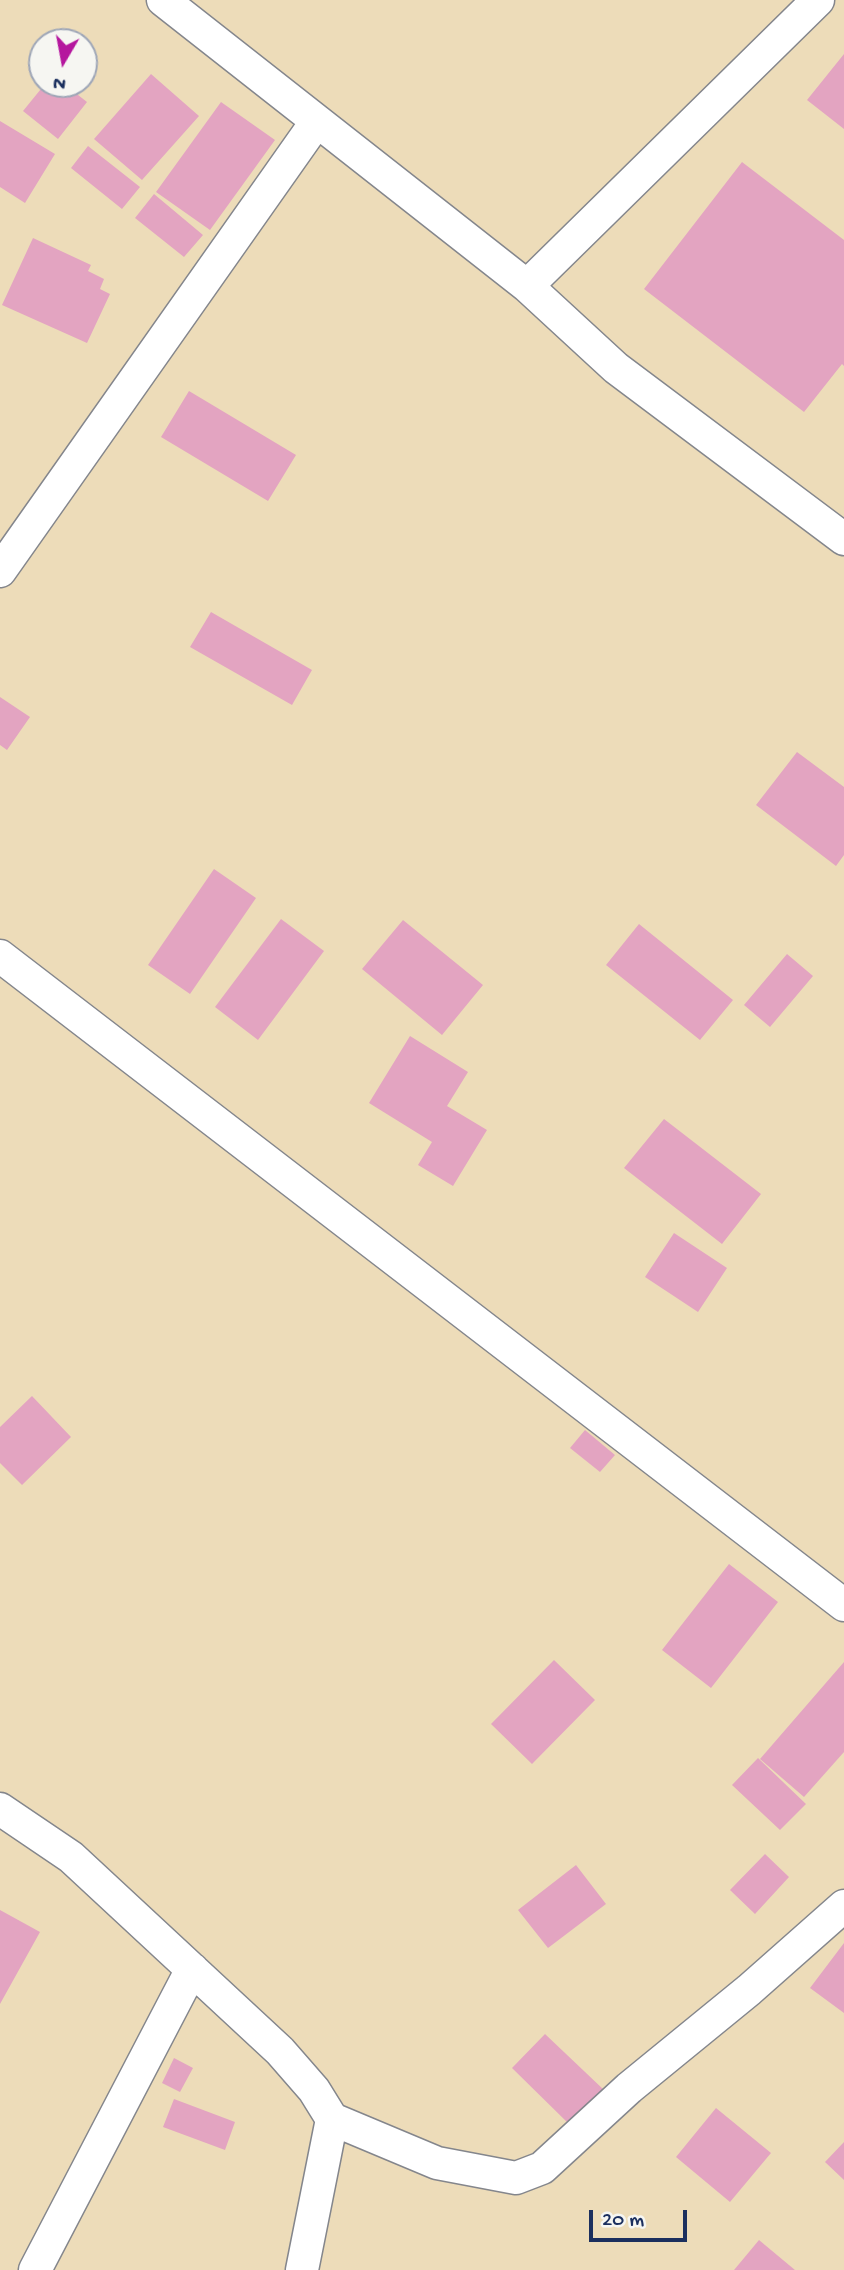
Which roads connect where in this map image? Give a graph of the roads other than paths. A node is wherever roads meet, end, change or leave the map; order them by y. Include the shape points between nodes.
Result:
1 (163, 0) edge
2 (818, 0) edge
3 (317, 121) junction
4 (527, 286) junction
5 (844, 539) edge
6 (0, 571) edge
7 (0, 956) edge
8 (844, 1605) edge
9 (0, 1809) edge
10 (844, 1906) edge
11 (192, 1969) junction
12 (332, 2119) junction
13 (35, 2270) edge
14 (302, 2270) edge

1 - 3 street
2 - 4 street
3 - 4 street
3 - 6 street
4 - 5 street via 616,368
7 - 8 street
9 - 11 street via 71,1857
10 - 12 street via 542,2168 516,2178 437,2163
11 - 12 street via 281,2051
11 - 13 street
12 - 14 street

